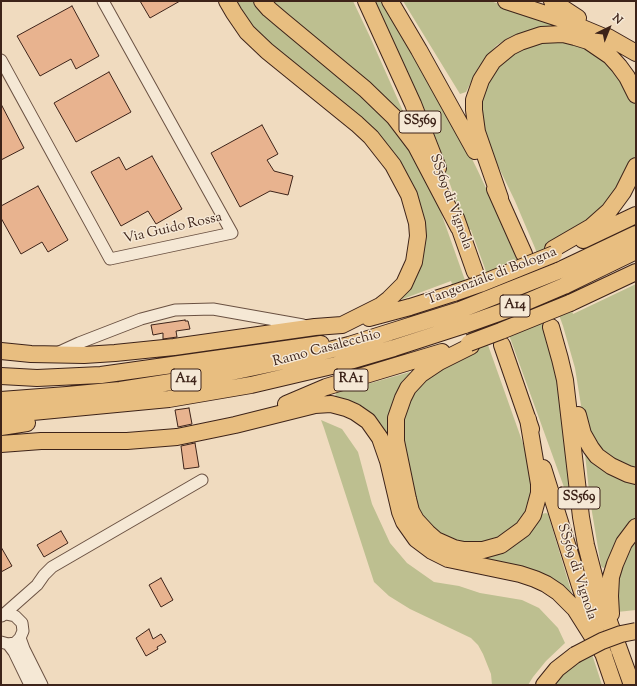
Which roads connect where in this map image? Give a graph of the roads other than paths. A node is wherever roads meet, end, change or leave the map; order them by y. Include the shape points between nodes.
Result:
1 (103, 1) edge
2 (227, 1) edge
3 (262, 1) edge
4 (366, 1) edge
5 (390, 1) edge
6 (506, 1) edge
7 (552, 1) edge
8 (616, 42) junction
9 (636, 53) edge
10 (1, 60) edge
11 (636, 94) edge
12 (636, 166) edge
13 (500, 198) junction
14 (636, 215) edge
15 (459, 228) junction
16 (636, 234) edge
17 (636, 251) edge
18 (553, 252) junction
19 (524, 254) dead end
20 (475, 272) dead end
21 (636, 272) edge
22 (561, 278) junction
23 (636, 278) edge
24 (602, 289) junction
25 (463, 317) junction
26 (342, 325) junction
27 (315, 327) junction
28 (551, 327) dead end
29 (502, 338) junction
30 (368, 339) junction
31 (1, 344) edge
32 (470, 344) junction
33 (1, 351) edge
34 (31, 354) junction
35 (55, 355) junction
36 (560, 359) junction
37 (1, 376) edge
38 (169, 399) junction
39 (1, 400) edge
40 (1, 415) edge
41 (528, 419) junction
42 (235, 425) junction
43 (1, 427) edge
44 (41, 442) junction
45 (1, 444) edge
46 (1, 449) edge
47 (636, 476) edge
48 (202, 480) dead end
49 (636, 526) edge
50 (1, 616) edge
51 (636, 631) edge
52 (612, 633) junction
53 (20, 638) junction
54 (5, 643) edge
55 (604, 655) junction
56 (626, 669) junction
57 (30, 685) edge
58 (42, 685) edge
59 (544, 685) edge
60 (614, 685) edge
61 (632, 685) edge
62 (636, 685) edge

1 - 10 street, Via Guido Rossa via 232,233 110,259
2 - 26 highway via 240,23 255,40 371,137 392,165 409,195 418,236 414,262 404,284 380,306
3 - 15 highway via 269,10 366,89 394,117 416,146
4 - 15 highway, SS569 di Vignola / SS569 via 413,104
5 - 13 highway, SS569 via 465,130
6 - 8 highway via 561,19
7 - 8 highway
8 - 9 highway
11 - 13 highway via 627,77 610,56 588,41 564,34 552,34 530,38 510,47 493,61 481,80 474,100 477,132
12 - 18 highway via 623,192 609,211
13 - 19 highway, SS569
14 - 18 highway, Tangenziale di Bologna
15 - 20 highway, SS569 di Vignola / SS569
16 - 22 highway, Ramo Casalecchio / A14
17 - 22 highway, Ramo Casalecchio / A14
18 - 26 highway, Tangenziale di Bologna, bridge via 514,271 454,293
21 - 24 highway, RA1
22 - 25 highway, Ramo Casalecchio / A14, bridge
23 - 24 highway
24 - 29 highway, RA1, bridge
25 - 30 highway, Ramo Casalecchio / A14
25 - 38 highway, Ramo Casalecchio / A14 via 394,348 314,371
26 - 27 highway
27 - 35 highway via 174,347
27 - 35 street via 213,309 175,310 141,319
28 - 36 highway, SS569 di Vignola / SS569
29 - 32 highway, RA1, bridge
29 - 41 highway, SS569 di Vignola / SS569
30 - 37 highway via 101,375 37,378
30 - 39 highway, Ramo Casalecchio / A14 via 298,358 222,374 120,390
31 - 34 highway
32 - 41 highway via 421,374 408,388 396,418 396,440 411,511 428,534 454,548 483,550 501,545 523,529 533,515 539,493
32 - 42 highway, RA1 via 326,387
33 - 34 highway
34 - 35 highway
36 - 47 highway via 574,396 583,434 591,448 611,466
36 - 52 highway, SS569 di Vignola / SS569 via 569,404 586,545
38 - 40 highway, Ramo Casalecchio / A14
38 - 43 highway via 83,418
41 - 55 highway, SS569 di Vignola / SS569
42 - 44 highway, RA1 via 187,435 127,441
42 - 55 highway via 315,405 339,405 355,412 368,422 380,438 400,512 416,539 448,559 520,574 546,584 575,608
44 - 45 highway
44 - 46 highway
48 - 50 street via 52,568 37,585
49 - 52 highway via 619,553 611,577
50 - 53 street via 11,614 22,622 24,631
51 - 59 highway, bridge via 606,639 575,655 557,669
52 - 56 highway, SS569 di Vignola / SS569
53 - 54 street via 15,643
53 - 58 street
54 - 57 street via 14,652
55 - 60 highway, SS569 di Vignola / SS569
56 - 61 highway
56 - 62 highway

